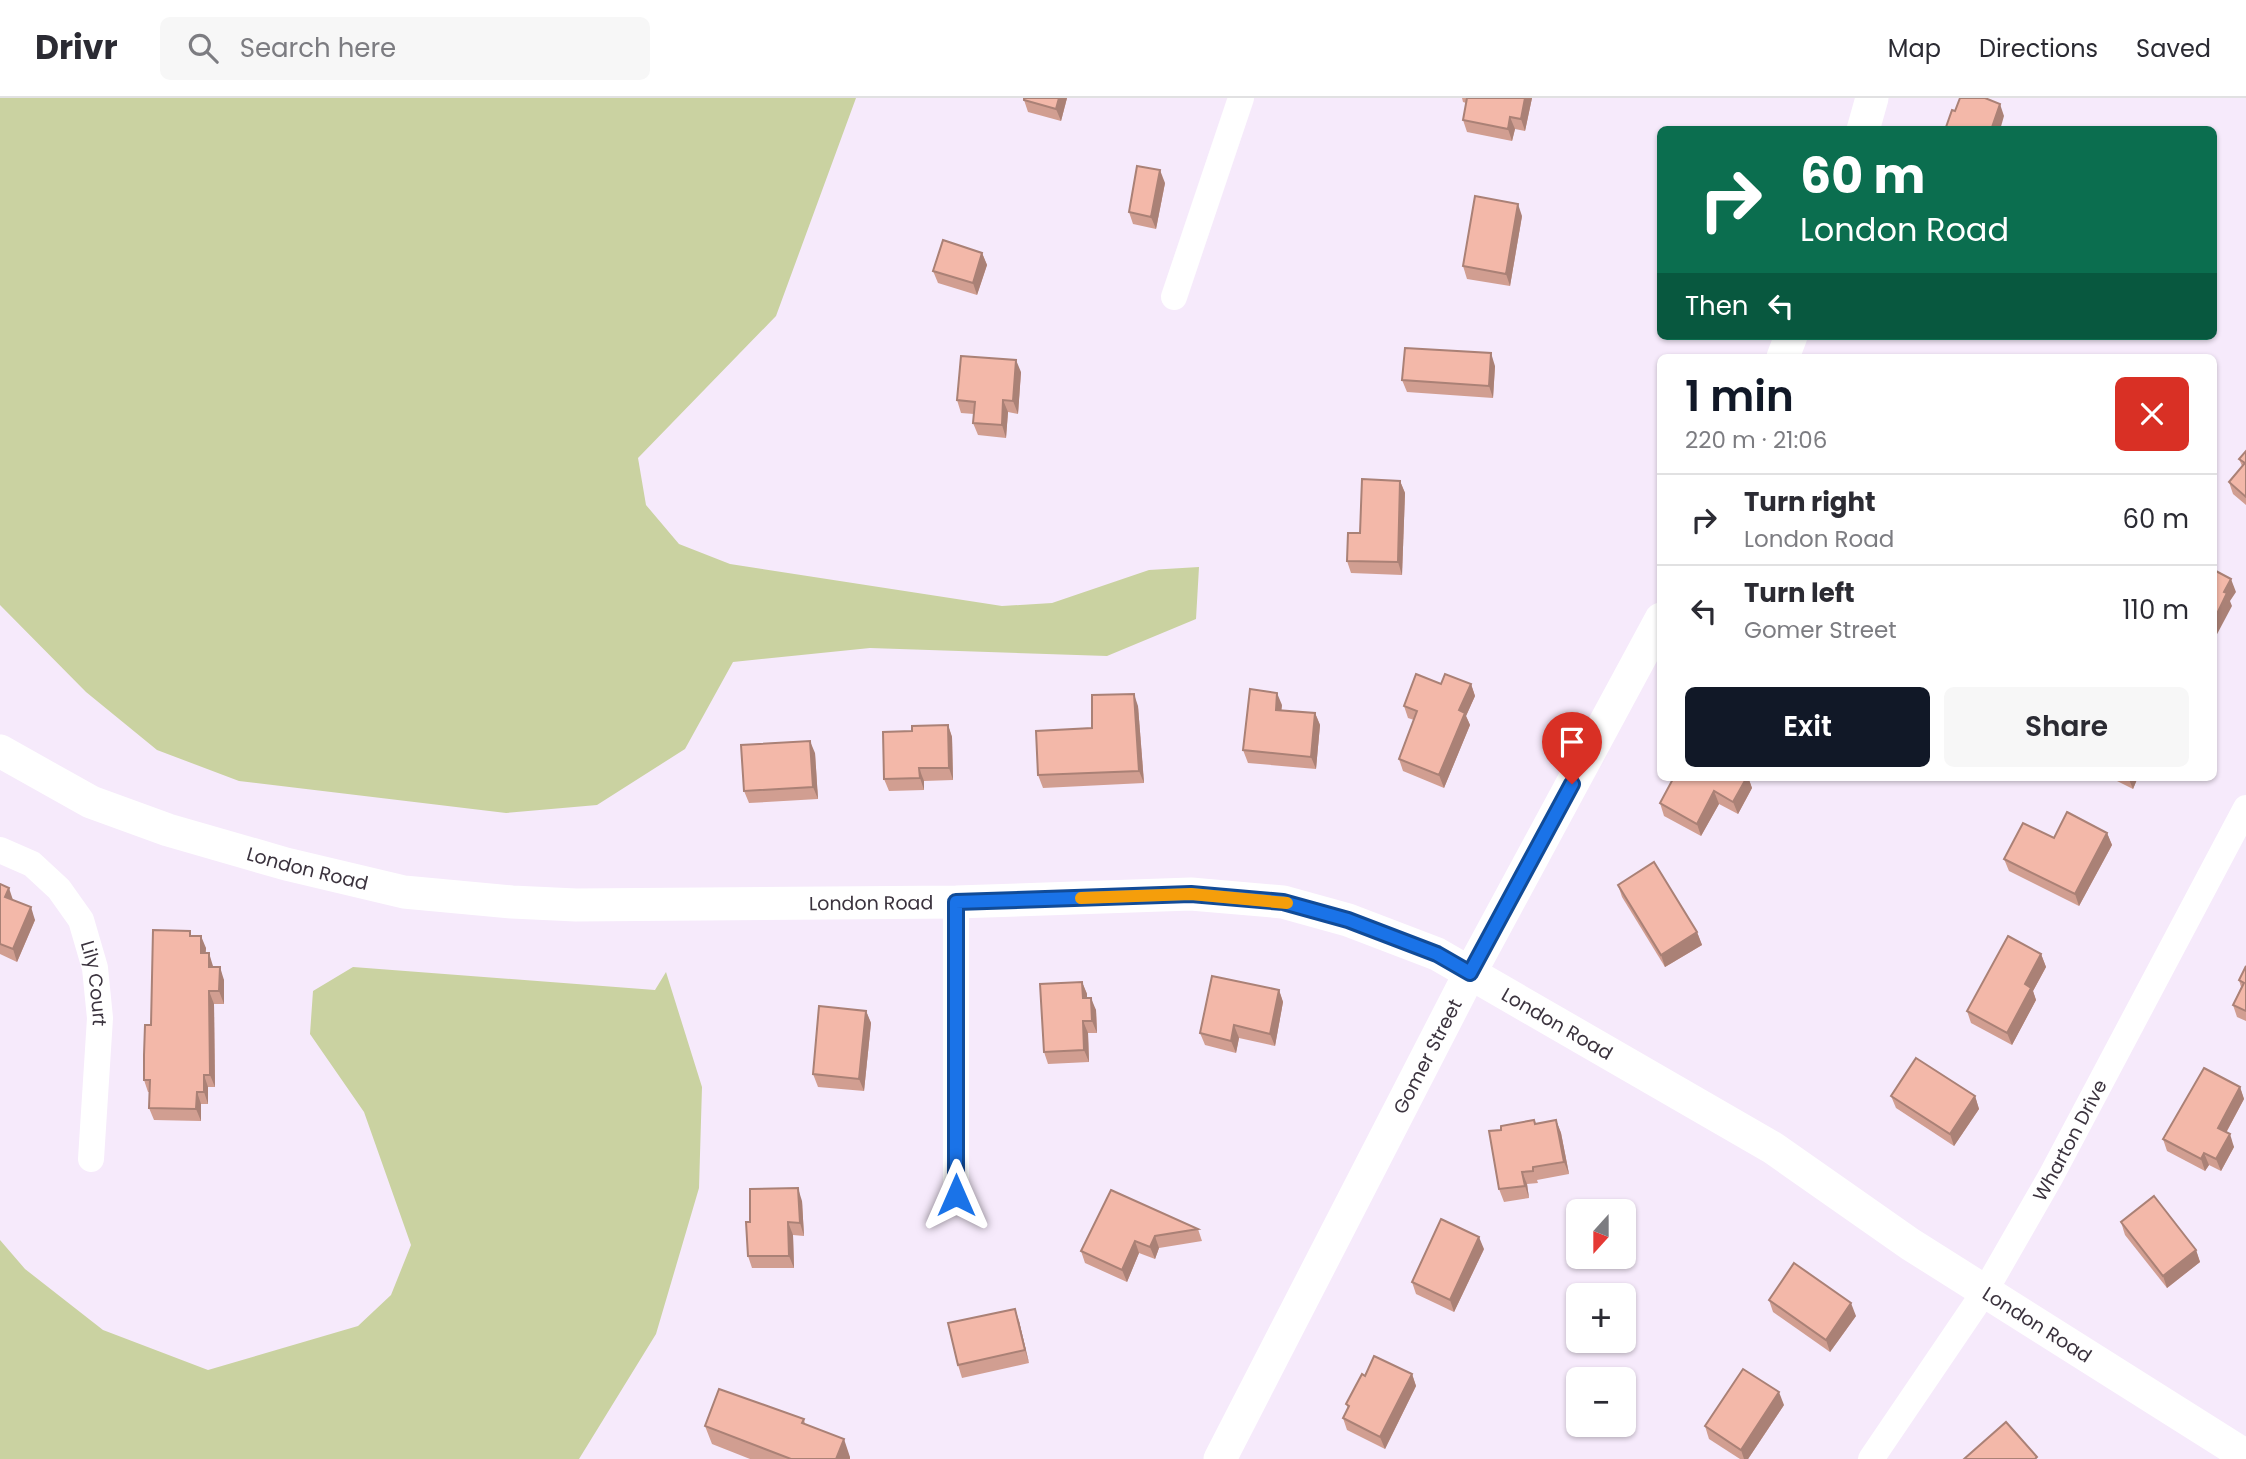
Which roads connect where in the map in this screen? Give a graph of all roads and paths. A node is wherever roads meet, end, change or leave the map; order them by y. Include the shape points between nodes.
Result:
1 (1241, 98) edge
2 (1872, 98) edge
3 (1864, 126) edge
4 (1174, 297) dead end
5 (1657, 626) edge
6 (0, 751) edge
7 (2246, 808) edge
8 (0, 850) edge
9 (956, 902) junction
10 (1470, 973) junction
11 (92, 1160) dead end
12 (956, 1195) dead end
13 (1985, 1291) junction
14 (2246, 1457) edge
15 (1220, 1459) edge
16 (1871, 1459) edge

1 - 4 street
2 - 3 street
5 - 10 street, Gomer Street
6 - 9 street, London Road via 91,802 168,831 404,891 576,905
7 - 13 street, Wharton Drive
8 - 11 street, Lily Court via 32,864 59,889 81,920 95,968 100,1018
9 - 10 street, London Road via 1191,894 1283,902 1348,920 1437,954
9 - 12 street
10 - 13 street, London Road via 1773,1148
10 - 15 street, Gomer Street
13 - 14 street, London Road
13 - 16 street, Wharton Drive

